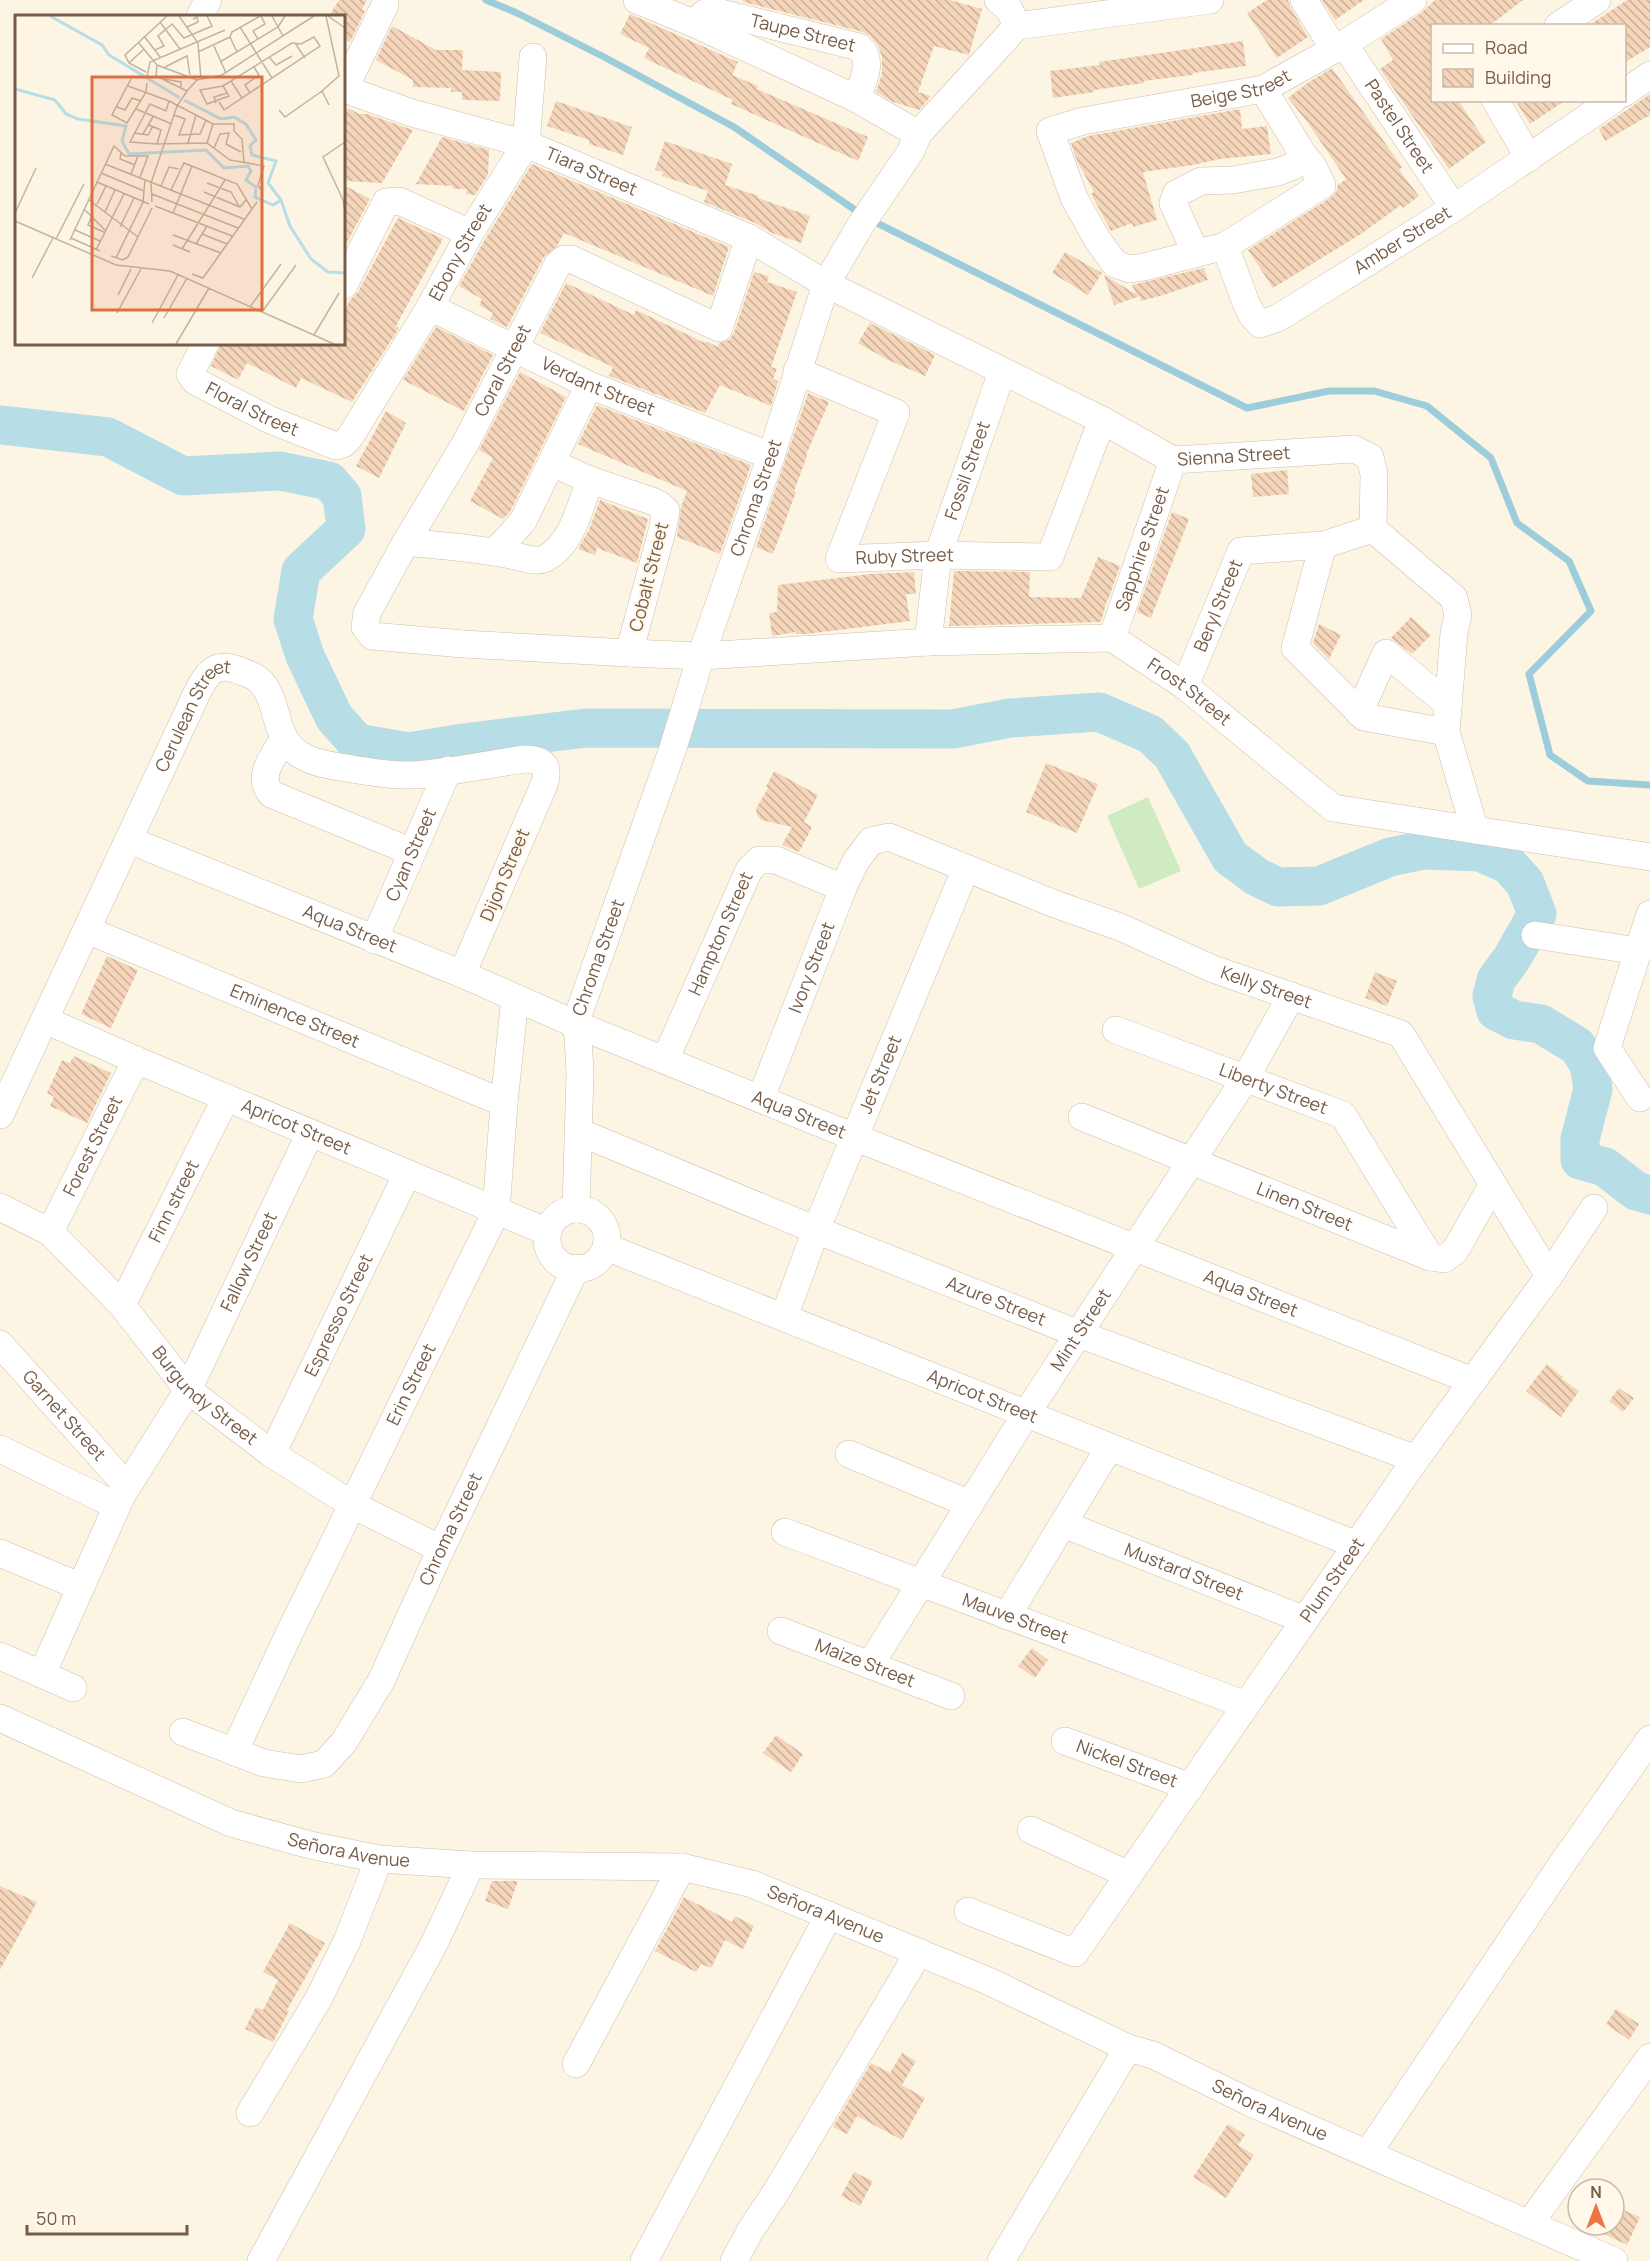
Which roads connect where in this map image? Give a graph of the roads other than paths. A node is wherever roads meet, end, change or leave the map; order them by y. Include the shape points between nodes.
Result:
1 (208, 0) edge
2 (637, 0) edge
3 (998, 0) edge
4 (1210, 0) edge
5 (1304, 0) edge
6 (1413, 0) edge
7 (1597, 0) edge
8 (385, 5) dead end
9 (1049, 11) edge
10 (200, 15) edge
11 (693, 23) junction
12 (1561, 24) edge
13 (1017, 26) junction
14 (1339, 47) junction
15 (533, 57) dead end
16 (1650, 75) edge
17 (345, 87) edge
18 (345, 89) edge
19 (1263, 89) junction
20 (1626, 92) edge
21 (856, 99) junction
22 (1496, 102) edge
23 (1610, 102) edge
24 (918, 134) junction
25 (526, 144) junction
26 (1304, 156) junction
27 (1529, 158) junction
28 (1454, 208) junction
29 (470, 233) junction
30 (749, 238) junction
31 (1226, 246) junction
32 (1196, 254) junction
33 (345, 283) edge
34 (826, 284) junction
35 (430, 308) junction
36 (204, 345) edge
37 (514, 348) junction
38 (797, 371) junction
39 (1002, 372) junction
40 (589, 385) junction
41 (1102, 420) junction
42 (350, 436) joint
43 (771, 456) junction
44 (1173, 460) junction
45 (552, 463) junction
46 (590, 480) junction
47 (1374, 529) junction
48 (406, 542) junction
49 (1323, 545) junction
50 (495, 552) junction
51 (938, 555) junction
52 (1112, 638) junction
53 (928, 642) junction
54 (629, 653) junction
55 (701, 656) junction
56 (1185, 686) junction
57 (1448, 704) junction
58 (1359, 713) junction
59 (1446, 732) junction
60 (284, 738) junction
61 (448, 770) junction
62 (547, 775) joint
63 (1476, 830) junction
64 (129, 840) junction
65 (871, 841) joint
66 (412, 852) junction
67 (1650, 857) edge
68 (966, 868) junction
69 (843, 888) junction
70 (1650, 914) edge
71 (87, 930) junction
72 (1535, 935) dead end
73 (374, 940) junction
74 (1638, 951) junction
75 (462, 974) junction
76 (1291, 996) junction
77 (515, 998) junction
78 (45, 1020) junction
79 (574, 1024) junction
80 (1116, 1030) dead end
81 (136, 1060) junction
82 (665, 1060) junction
83 (1245, 1079) junction
84 (226, 1098) junction
85 (761, 1098) junction
86 (1640, 1098) dead end
87 (504, 1103) junction
88 (0, 1115) edge
89 (1082, 1117) dead end
90 (579, 1132) junction
91 (310, 1133) junction
92 (854, 1137) junction
93 (1190, 1161) junction
94 (406, 1174) junction
95 (1493, 1184) junction
96 (0, 1207) edge
97 (1594, 1208) dead end
98 (576, 1209) junction
99 (496, 1212) junction
100 (816, 1230) junction
101 (50, 1232) junction
102 (548, 1232) junction
103 (606, 1247) junction
104 (1135, 1248) junction
105 (1430, 1257) junction
106 (576, 1268) junction
107 (1549, 1276) junction
108 (122, 1305) junction
109 (784, 1317) junction
110 (1079, 1334) junction
111 (1, 1349) edge
112 (1473, 1381) junction
113 (188, 1390) junction
114 (1026, 1414) junction
115 (1109, 1448) junction
116 (0, 1449) edge
117 (272, 1454) junction
118 (849, 1454) dead end
119 (1416, 1459) junction
120 (122, 1496) junction
121 (970, 1504) junction
122 (353, 1505) junction
123 (1063, 1524) junction
124 (785, 1532) dead end
125 (1357, 1545) junction
126 (441, 1548) junction
127 (0, 1553) edge
128 (920, 1584) junction
129 (81, 1587) junction
130 (1007, 1616) junction
131 (1305, 1620) junction
132 (781, 1630) dead end
133 (0, 1656) edge
134 (870, 1665) junction
135 (42, 1674) junction
136 (73, 1688) dead end
137 (951, 1696) dead end
138 (1246, 1705) junction
139 (0, 1719) edge
140 (183, 1732) dead end
141 (1650, 1739) edge
142 (1065, 1741) dead end
143 (234, 1752) junction
144 (1190, 1787) junction
145 (1031, 1830) dead end
146 (379, 1859) junction
147 (471, 1865) junction
148 (682, 1867) junction
149 (1129, 1875) junction
150 (969, 1911) dead end
151 (829, 1915) junction
152 (919, 1952) junction
153 (1128, 2049) junction
154 (1650, 2057) edge
155 (576, 2064) dead end
156 (250, 2113) dead end
157 (1368, 2153) junction
158 (1529, 2224) junction
159 (261, 2261) edge
160 (644, 2261) edge
161 (734, 2261) edge
162 (1001, 2261) edge
163 (1614, 2261) edge

1 - 10 street
2 - 11 street, Taupe Street
3 - 13 street via 1009,9
4 - 9 street
5 - 14 street, Pastel Street
6 - 14 street, Beige Street
7 - 12 street
8 - 17 street
9 - 13 street
11 - 21 street, Taupe Street
11 - 21 street, Taupe Street via 705,13 717,12 859,46 867,57 867,69
13 - 24 street, Chroma Street
14 - 19 street, Beige Street
14 - 28 street, Pastel Street
15 - 25 street, Ebony Street
16 - 20 street
18 - 25 street, Tiara Street via 412,113
19 - 26 street
19 - 32 street, Beige Street via 1050,131 1074,198 1115,264 1137,268
21 - 24 street, Taupe Street
22 - 27 street
23 - 27 street, Amber Street
24 - 34 street, Chroma Street
25 - 29 street, Ebony Street
25 - 30 street, Tiara Street
26 - 31 street via 1322,185
26 - 32 street via 1278,172 1201,181 1176,194 1173,203
27 - 28 street, Amber Street
28 - 31 street, Amber Street via 1300,306 1260,324 1246,303
29 - 33 street via 399,201 386,202
29 - 35 street, Ebony Street
30 - 34 street, Tiara Street
30 - 37 street, Coral Street via 719,328 564,259
31 - 32 street
34 - 38 street, Chroma Street
34 - 39 street, Sienna Street
35 - 37 street, Verdant Street
35 - 42 street, Ebony Street
36 - 42 street, Floral Street via 192,366 190,374 195,381 268,419 336,446
37 - 40 street, Verdant Street
37 - 48 street, Coral Street via 465,444
38 - 43 street, Chroma Street
38 - 51 street, Ruby Street via 896,413 839,559
39 - 41 street, Sienna Street
39 - 51 street, Fossil Street
40 - 43 street, Verdant Street
40 - 45 street
41 - 44 street, Sienna Street
41 - 51 street, Ruby Street via 1050,557
43 - 55 street, Chroma Street
44 - 47 street, Sienna Street via 1354,448 1370,457 1374,474
44 - 52 street, Sapphire Street
45 - 46 street, Cobalt Street
45 - 50 street via 523,521
46 - 50 street via 571,530 562,545 545,559 530,560
46 - 54 street, Cobalt Street via 652,501 666,511
47 - 49 street, Beryl Street
47 - 57 street via 1454,598 1458,615
48 - 50 street
48 - 54 street, Coral Street via 367,613 365,627 372,636
49 - 56 street, Beryl Street via 1241,551
49 - 58 street via 1295,648
51 - 53 street, Fossil Street
52 - 53 street
52 - 56 street, Frost Street
53 - 55 street
54 - 55 street, Cobalt Street
55 - 79 street, Chroma Street via 673,748
56 - 63 street, Frost Street via 1333,808
57 - 58 street via 1386,653
57 - 59 street
58 - 59 street
59 - 63 street
60 - 61 street, Cerulean Street via 290,747 317,763 392,775
60 - 64 street, Cerulean Street via 260,680 230,666 212,670 197,693
60 - 66 street via 264,778 271,794
61 - 62 street, Cerulean Street via 533,759 542,762
61 - 66 street, Cyan Street
62 - 75 street, Dijon Street
63 - 67 street, Frost Street
64 - 71 street, Cerulean Street
64 - 73 street, Aqua Street
65 - 68 street, Kelly Street via 890,837
65 - 69 street, Ivory Street
66 - 73 street, Cyan Street
68 - 76 street, Kelly Street via 1120,927 1213,969
68 - 92 street, Jet Street
69 - 82 street, Hampton Street via 776,860 759,860 749,870
69 - 85 street, Ivory Street
70 - 74 street
71 - 78 street, Cerulean Street
71 - 87 street, Eminence Street
72 - 74 street
73 - 75 street, Aqua Street
74 - 86 street via 1607,1048
75 - 77 street, Aqua Street
76 - 83 street, Mint Street
76 - 95 street, Kelly Street via 1401,1034
77 - 79 street, Aqua Street
77 - 87 street, Erin Street
78 - 81 street, Apricot Street
78 - 88 street, Cerulean Street
79 - 82 street, Aqua Street
79 - 90 street, Chroma Street via 580,1053
80 - 83 street, Liberty Street
81 - 84 street, Apricot Street
81 - 101 street, Forest Street
82 - 85 street, Aqua Street
83 - 93 street, Mint Street
83 - 105 street, Liberty Street via 1342,1115
84 - 91 street, Apricot Street
84 - 108 street, Finn street
85 - 92 street, Aqua Street
87 - 99 street, Erin Street
89 - 93 street, Linen Street
90 - 98 street, Chroma Street
90 - 100 street, Azure Street
91 - 94 street, Apricot Street
91 - 113 street, Fallow Street
92 - 100 street, Jet Street
92 - 104 street, Aqua Street
93 - 104 street, Mint Street
93 - 105 street, Linen Street
94 - 99 street, Apricot Street
94 - 117 street, Espresso Street
95 - 105 street via 1455,1251 1444,1259
95 - 107 street, Kelly Street
96 - 101 street, Burgundy Street
97 - 107 street, Plum Street
98 - 102 street via 557,1216
98 - 103 street via 595,1214 602,1222
99 - 102 street, Apricot Street
99 - 122 street, Erin Street
100 - 109 street, Jet Street
100 - 110 street, Azure Street
101 - 108 street, Burgundy Street
102 - 106 street via 555,1259
103 - 106 street via 599,1260
103 - 109 street, Apricot Street
104 - 110 street, Mint Street
104 - 112 street, Aqua Street
106 - 126 street, Chroma Street
107 - 112 street, Plum Street
108 - 113 street, Burgundy Street
109 - 114 street, Apricot Street
110 - 114 street, Mint Street
110 - 119 street, Azure Street
111 - 120 street, Garnet Street
112 - 119 street, Plum Street
113 - 117 street, Burgundy Street
113 - 120 street, Fallow Street
114 - 115 street, Apricot Street
114 - 121 street, Mint Street
115 - 123 street
115 - 125 street, Apricot Street
116 - 120 street
117 - 122 street, Burgundy Street
118 - 121 street
119 - 125 street, Plum Street
120 - 129 street, Fallow Street
121 - 128 street, Mint Street
122 - 126 street, Burgundy Street
122 - 143 street, Erin Street
123 - 130 street
123 - 131 street, Mustard Street
124 - 128 street, Mauve Street
125 - 131 street, Plum Street
126 - 143 street, Chroma Street via 381,1681 344,1742 324,1764 302,1769 264,1764
127 - 129 street
128 - 130 street, Mauve Street
128 - 134 street, Mint Street
129 - 135 street, Fallow Street
130 - 138 street, Mauve Street
131 - 138 street, Plum Street
132 - 134 street, Maize Street
133 - 135 street
134 - 137 street, Maize Street
135 - 136 street
138 - 144 street, Plum Street
139 - 146 street, Señora Avenue via 231,1822 310,1845
140 - 143 street
141 - 157 street
142 - 144 street, Nickel Street
144 - 149 street, Plum Street
145 - 149 street
146 - 147 street, Señora Avenue
146 - 156 street via 347,1941 319,1998
147 - 148 street, Señora Avenue
147 - 159 street via 434,1944
148 - 151 street, Señora Avenue via 752,1884
148 - 155 street
149 - 150 street, Plum Street via 1075,1953
151 - 152 street, Señora Avenue
151 - 160 street
152 - 153 street, Señora Avenue
152 - 161 street
153 - 157 street, Señora Avenue via 1153,2055
153 - 162 street
154 - 158 street
157 - 158 street, Señora Avenue
158 - 163 street, Señora Avenue

